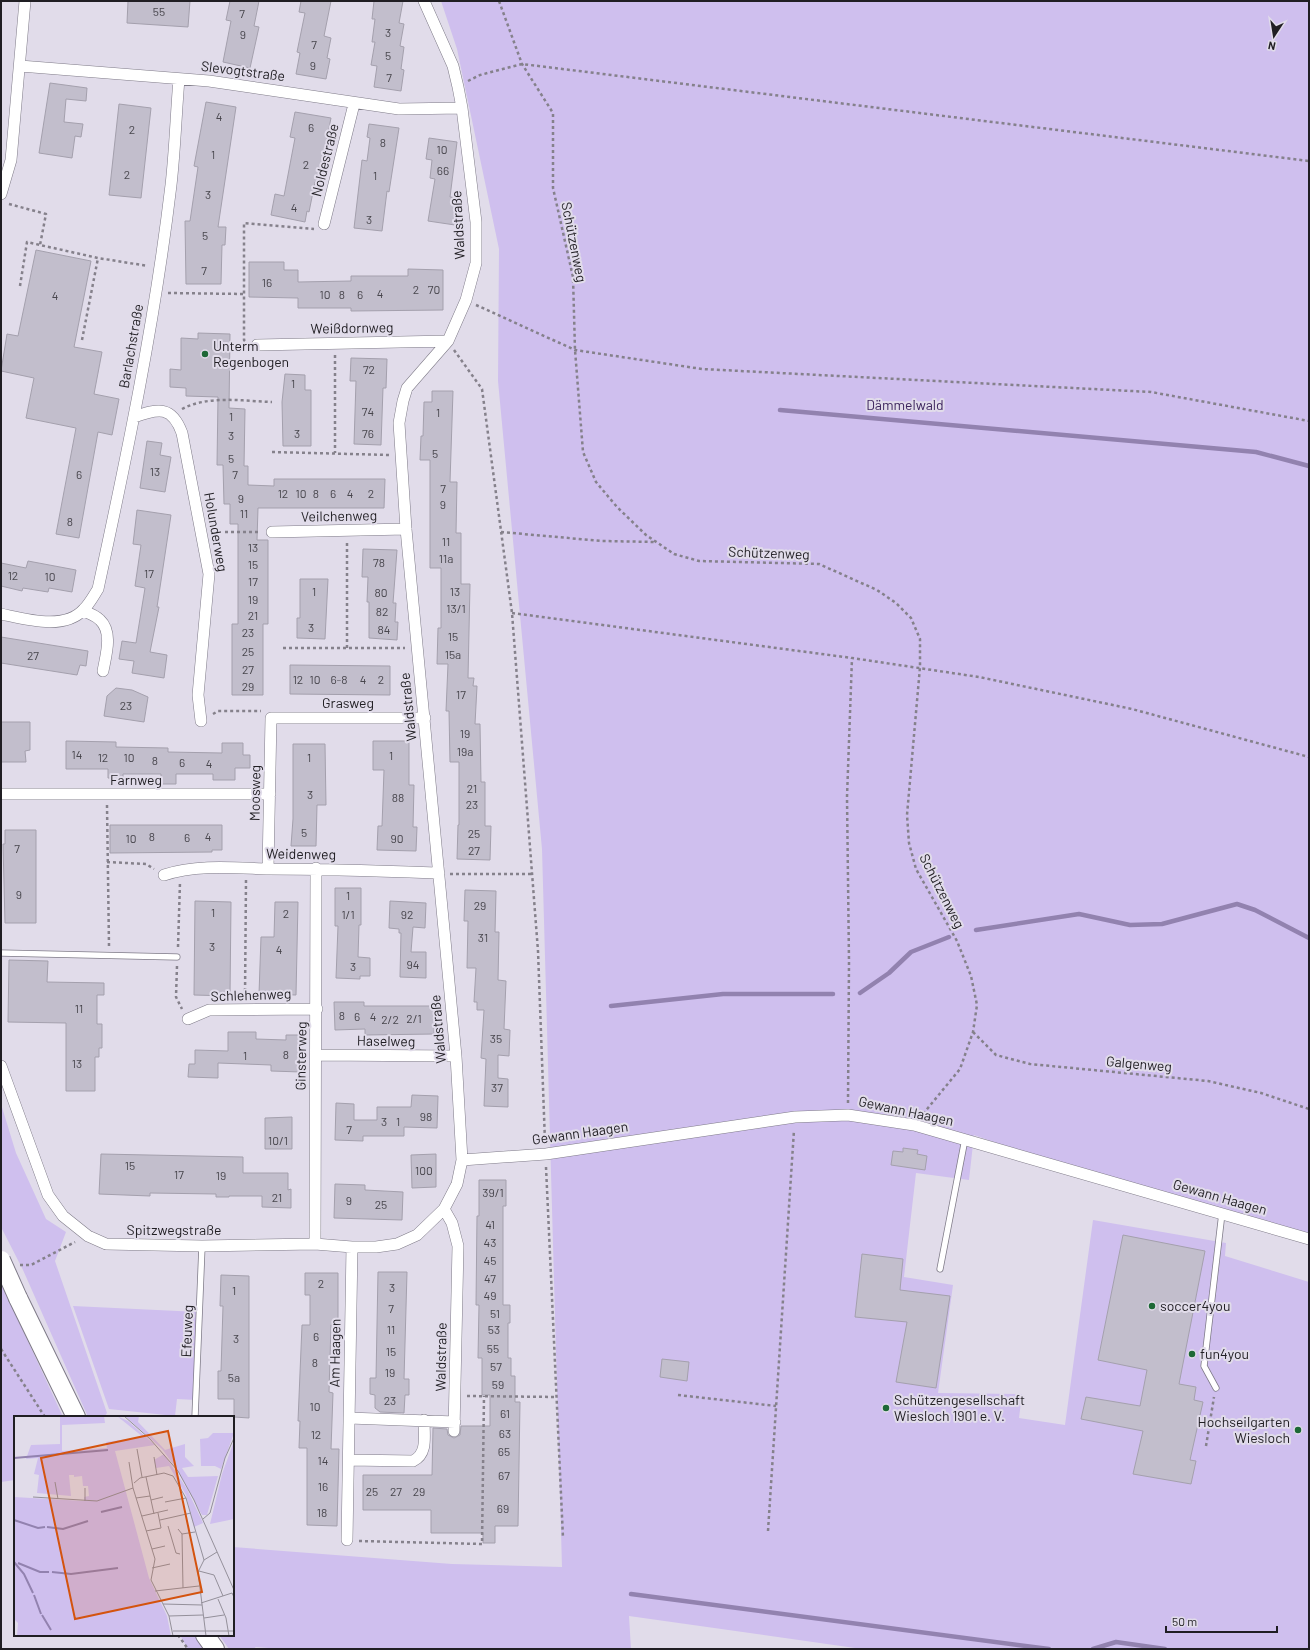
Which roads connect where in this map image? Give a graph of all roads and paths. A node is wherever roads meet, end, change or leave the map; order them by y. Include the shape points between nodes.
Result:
1 (24, 1) edge
2 (424, 1) edge
3 (499, 1) edge
4 (522, 64) junction
5 (20, 66) junction
6 (179, 79) junction
7 (458, 87) junction
8 (354, 104) junction
9 (462, 108) junction
10 (1309, 161) edge
11 (4, 199) edge
12 (324, 224) joint
13 (40, 245) junction
14 (98, 258) junction
15 (159, 268) junction
16 (20, 286) dead end
17 (156, 293) junction
18 (244, 294) junction
19 (466, 300) junction
20 (82, 340) dead end
21 (448, 341) junction
22 (334, 343) junction
23 (257, 345) joint
24 (575, 350) junction
25 (272, 402) dead end
26 (167, 412) junction
27 (134, 416) junction
28 (1309, 420) edge
29 (272, 452) dead end
30 (336, 454) junction
31 (401, 455) junction
32 (406, 530) junction
33 (347, 531) junction
34 (272, 532) joint
35 (501, 532) junction
36 (201, 533) junction
37 (656, 542) junction
38 (83, 611) junction
39 (512, 613) junction
40 (1, 614) edge
41 (283, 648) dead end
42 (347, 648) junction
43 (418, 648) junction
44 (852, 658) junction
45 (920, 667) junction
46 (104, 671) dead end
47 (271, 718) junction
48 (424, 718) junction
49 (201, 721) joint
50 (1309, 757) edge
51 (1, 794) edge
52 (270, 794) junction
53 (107, 795) junction
54 (107, 862) junction
55 (246, 868) junction
56 (316, 868) junction
57 (268, 869) junction
58 (439, 873) junction
59 (532, 874) junction
60 (164, 875) joint
61 (1, 953) edge
62 (109, 955) junction
63 (177, 957) dead end
64 (317, 1008) junction
65 (245, 1009) junction
66 (188, 1019) dead end
67 (973, 1032) junction
68 (316, 1055) junction
69 (456, 1056) junction
70 (1, 1066) edge
71 (1309, 1109) edge
72 (848, 1115) junction
73 (795, 1117) junction
74 (914, 1126) junction
75 (965, 1139) junction
76 (546, 1154) junction
77 (462, 1160) junction
78 (444, 1209) junction
79 (1222, 1213) junction
80 (88, 1236) junction
81 (1309, 1239) edge
82 (315, 1244) junction
83 (202, 1246) junction
84 (352, 1247) junction
85 (8, 1262) edge
86 (940, 1269) dead end
87 (1, 1349) edge
88 (1216, 1388) joint
89 (678, 1395) dead end
90 (456, 1396) junction
91 (484, 1396) junction
92 (557, 1397) junction
93 (776, 1406) junction
94 (43, 1416) edge
95 (76, 1416) edge
96 (195, 1416) edge
97 (349, 1418) junction
98 (424, 1420) junction
99 (1206, 1446) dead end
100 (348, 1460) junction
101 (768, 1531) dead end
102 (564, 1538) dead end
103 (347, 1540) joint
104 (179, 1636) edge
105 (206, 1636) edge
106 (188, 1649) edge
107 (215, 1649) edge

1 - 5 street
2 - 7 street, Waldstraße via 453,66
3 - 4 path, Schützenweg
4 - 7 path via 480,75
4 - 10 path
4 - 24 path, Schützenweg via 553,113 553,188 573,277
5 - 6 street, Slevogtstraße
5 - 11 street via 12,160
6 - 8 street, Slevogtstraße via 288,92
6 - 15 street, Barlachstraße via 171,184
7 - 9 street, Waldstraße
8 - 9 street, Slevogtstraße via 399,109
8 - 12 street, Noldestraße
9 - 19 street, Waldstraße via 476,222 476,263
11 - 13 path via 46,214
12 - 18 path via 313,229 244,223
13 - 14 path
13 - 16 path via 27,242
14 - 15 path
14 - 20 path
15 - 17 street, Barlachstraße
17 - 18 path
17 - 27 street, Barlachstraße
18 - 23 path via 244,340
19 - 21 street, Waldstraße
19 - 24 path
21 - 22 street, Weißdornweg
21 - 31 street, Waldstraße via 407,388 399,424
21 - 35 path via 482,389
22 - 23 street, Weißdornweg
22 - 30 path
24 - 28 path via 702,369 1151,392
24 - 37 path, Schützenweg via 583,452 596,482 646,535
25 - 26 path via 212,400 195,402
26 - 27 street via 157,410
26 - 36 street, Holunderweg via 177,420 182,433
27 - 38 street, Barlachstraße via 98,589
29 - 30 path
30 - 31 path
31 - 32 street, Waldstraße
32 - 33 street, Veilchenweg
32 - 43 street, Waldstraße
33 - 34 street, Veilchenweg
33 - 42 path
34 - 36 path
35 - 37 path via 602,541
35 - 39 path
36 - 49 street, Holunderweg via 209,574 198,695
37 - 45 path, Schützenweg via 674,554 699,561 819,564 878,590 911,618 920,639
38 - 40 street, Barlachstraße via 69,619 45,623
38 - 46 street via 100,620 105,627 108,648
39 - 44 path
39 - 59 path
41 - 42 path
42 - 43 path
43 - 48 street, Waldstraße
44 - 45 path
44 - 72 path via 847,797 850,962
45 - 50 path via 979,676 1132,709
45 - 67 path, Schützenweg via 907,815 909,843 916,869 957,941 971,976 977,1005
47 - 48 street, Grasweg
47 - 49 path via 264,711 218,711
47 - 52 street, Moosweg
48 - 58 street, Waldstraße
51 - 53 street, Farnweg
52 - 53 street, Farnweg
52 - 57 street, Moosweg
53 - 54 path
54 - 60 path via 146,864
54 - 62 path
55 - 57 street, Weidenweg
55 - 60 street, Weidenweg via 180,870
55 - 65 path
56 - 57 street, Weidenweg
56 - 58 street, Weidenweg
56 - 64 street, Ginsterweg
58 - 59 path
58 - 69 street, Waldstraße
59 - 76 path via 538,951
61 - 62 lane
62 - 63 lane
64 - 65 street, Schlehenweg
64 - 68 street, Ginsterweg
65 - 66 street, Schlehenweg via 209,1010
67 - 71 path, Galgenweg via 996,1055 1030,1064 1208,1081 1261,1093
67 - 74 path, Schützenweg via 960,1069
68 - 69 street, Haselweg
68 - 82 street, Ginsterweg
69 - 77 street, Waldstraße
70 - 80 street, Spitzwegstraße via 48,1195 63,1216
72 - 73 street, Gewann Haagen
72 - 74 street, Gewann Haagen
73 - 76 street, Gewann Haagen
73 - 93 path
74 - 75 street, Gewann Haagen
75 - 79 street, Gewann Haagen
75 - 86 lane
76 - 77 street, Gewann Haagen
76 - 92 path
77 - 78 street, Waldstraße via 457,1184
78 - 84 street, Spitzwegstraße via 417,1235 398,1244
78 - 90 street, Waldstraße via 452,1223 458,1246
79 - 81 street, Gewann Haagen
79 - 88 lane via 1204,1366
80 - 83 street, Spitzwegstraße via 106,1244
80 - 85 path via 31,1265
82 - 83 street, Spitzwegstraße
82 - 84 street, Spitzwegstraße
83 - 96 lane, Efeuweg
84 - 97 street, Am Haagen
85 - 95 main road, bridge via 18,1298
87 - 94 path
88 - 99 path
89 - 93 path
90 - 91 path
90 - 98 street, Waldstraße via 455,1426
91 - 92 path
91 - 103 path via 482,1544
92 - 102 path
93 - 101 path
97 - 98 street
97 - 100 street, Am Haagen
98 - 100 street via 423,1452 420,1458 413,1461
100 - 103 street, Am Haagen
104 - 106 path
105 - 107 main road

